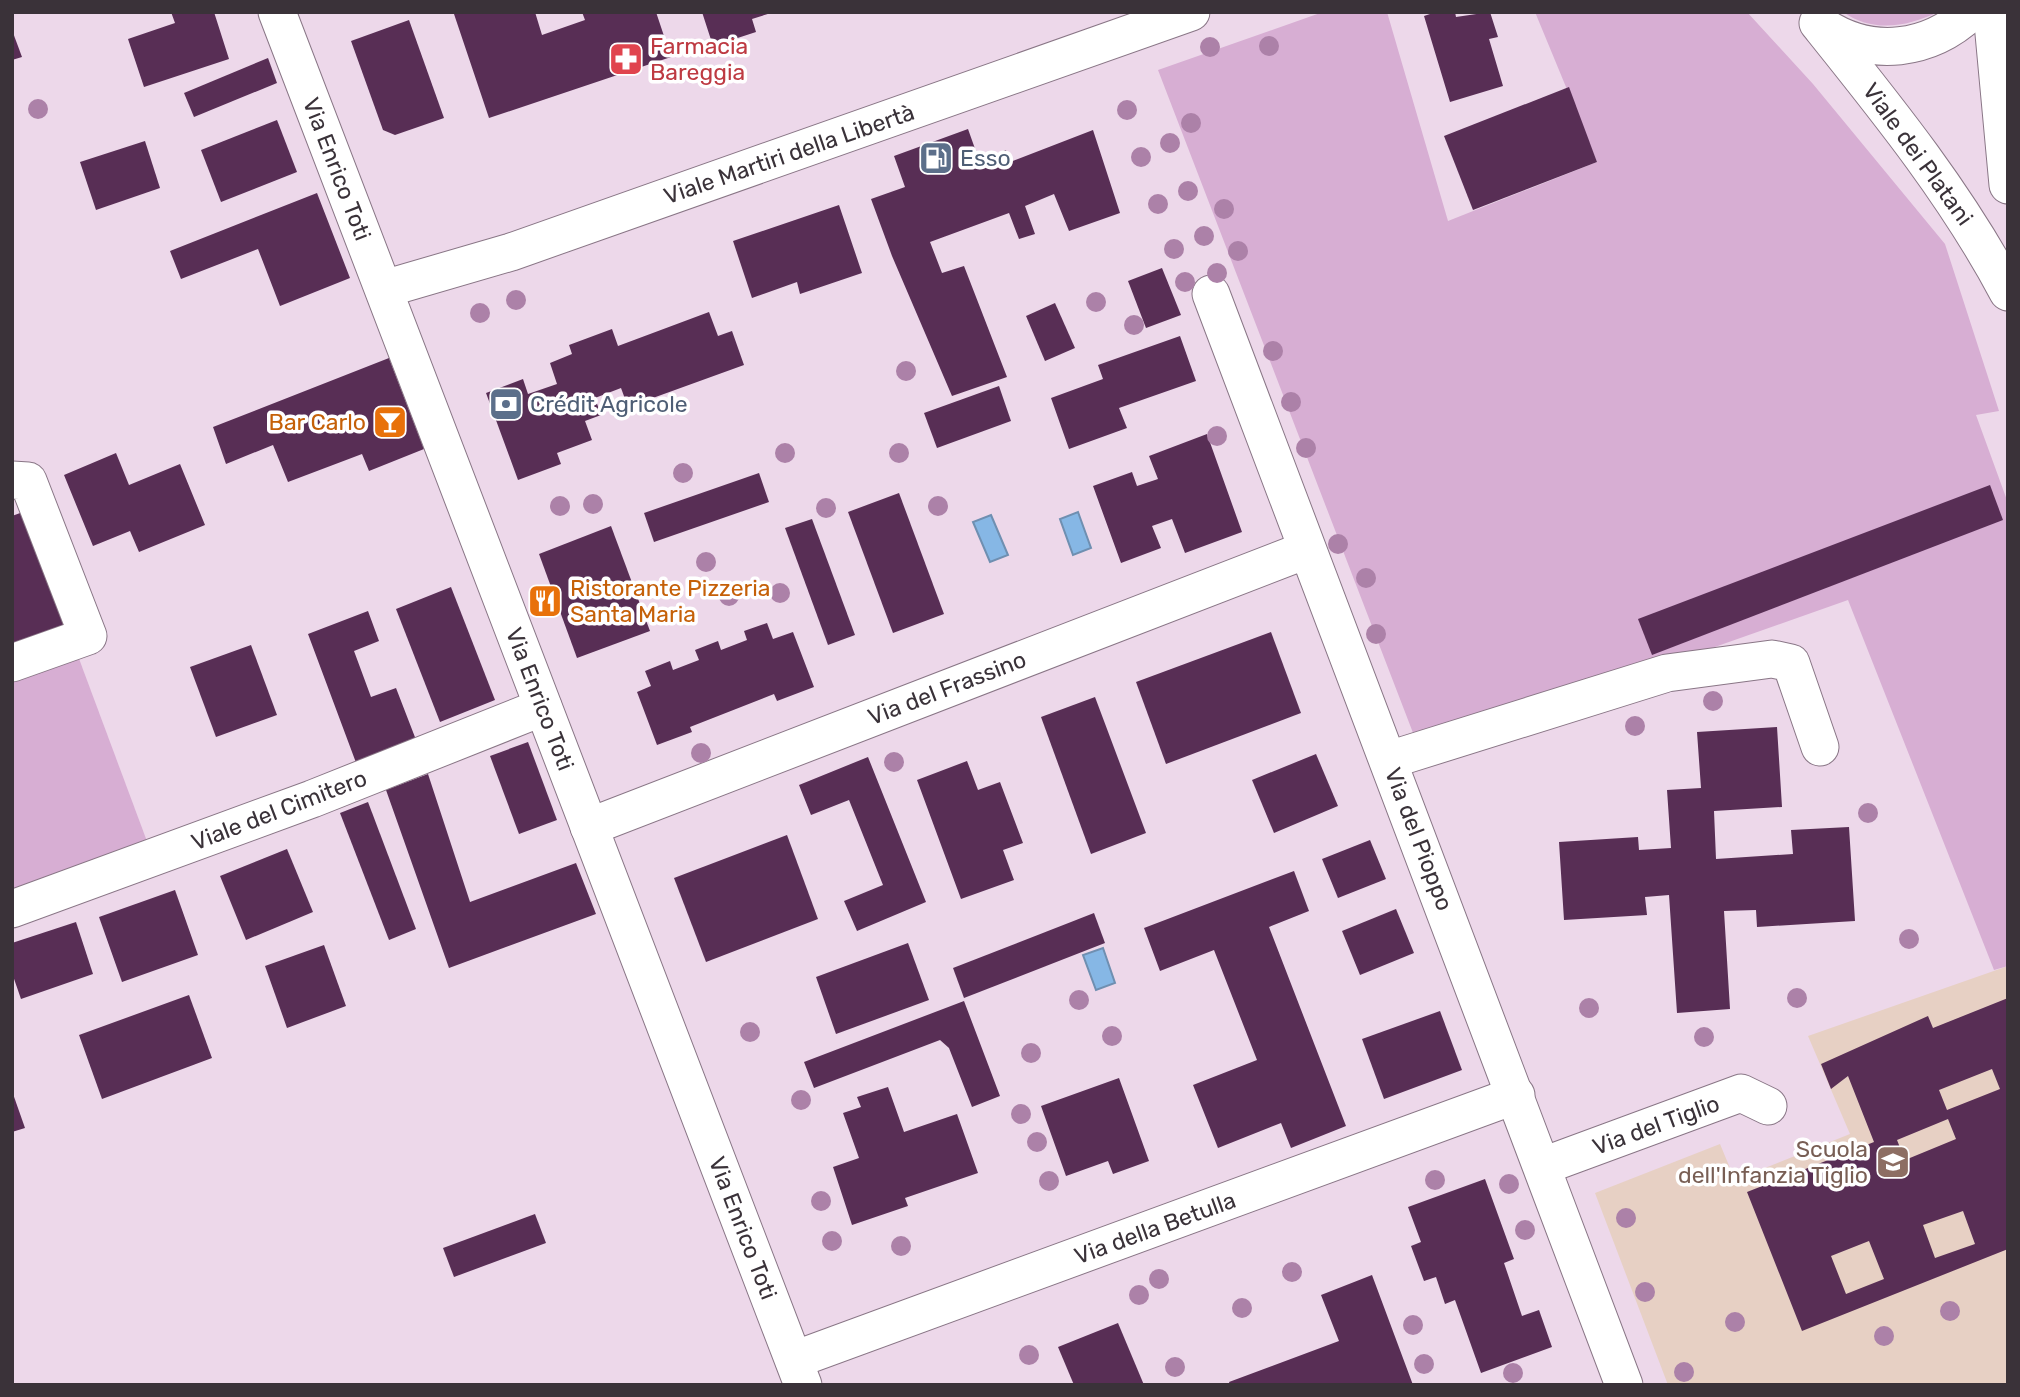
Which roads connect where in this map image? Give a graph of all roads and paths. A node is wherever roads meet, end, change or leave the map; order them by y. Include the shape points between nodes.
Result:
1 (277, 12) edge
2 (1191, 12) edge
3 (1971, 12) edge
4 (1992, 12) edge
5 (1813, 18) edge
6 (2008, 185) edge
7 (384, 289) junction
8 (2008, 292) edge
9 (1211, 294) dead end
10 (12, 480) edge
11 (1306, 550) junction
12 (12, 663) edge
13 (543, 707) junction
14 (1820, 747) dead end
15 (1389, 760) junction
16 (589, 827) junction
17 (12, 909) edge
18 (1516, 1095) junction
19 (1768, 1106) dead end
20 (1543, 1167) junction
21 (798, 1373) edge
22 (1624, 1385) edge

1 - 7 street, Via Enrico Toti
2 - 7 street, Viale Martiri della Libertà via 511,252
3 - 5 street via 1928,41 1887,48 1840,37
4 - 6 street
5 - 8 street, Viale dei Platani via 1931,169 1979,238
7 - 13 street, Via Enrico Toti
9 - 11 street, Via del Pioppo
10 - 12 street via 28,481 88,636
11 - 15 street, Via del Pioppo
11 - 16 street, Via del Frassino
13 - 16 street, Via Enrico Toti
13 - 17 street, Viale del Cimitero via 313,799
14 - 15 street via 1791,663 1772,659 1667,673
15 - 18 street, Via del Pioppo
16 - 21 street, Via Enrico Toti
18 - 20 street, Via del Pioppo
18 - 21 street, Via della Betulla
19 - 20 street, Via del Tiglio via 1741,1093
20 - 22 street, Via del Pioppo

